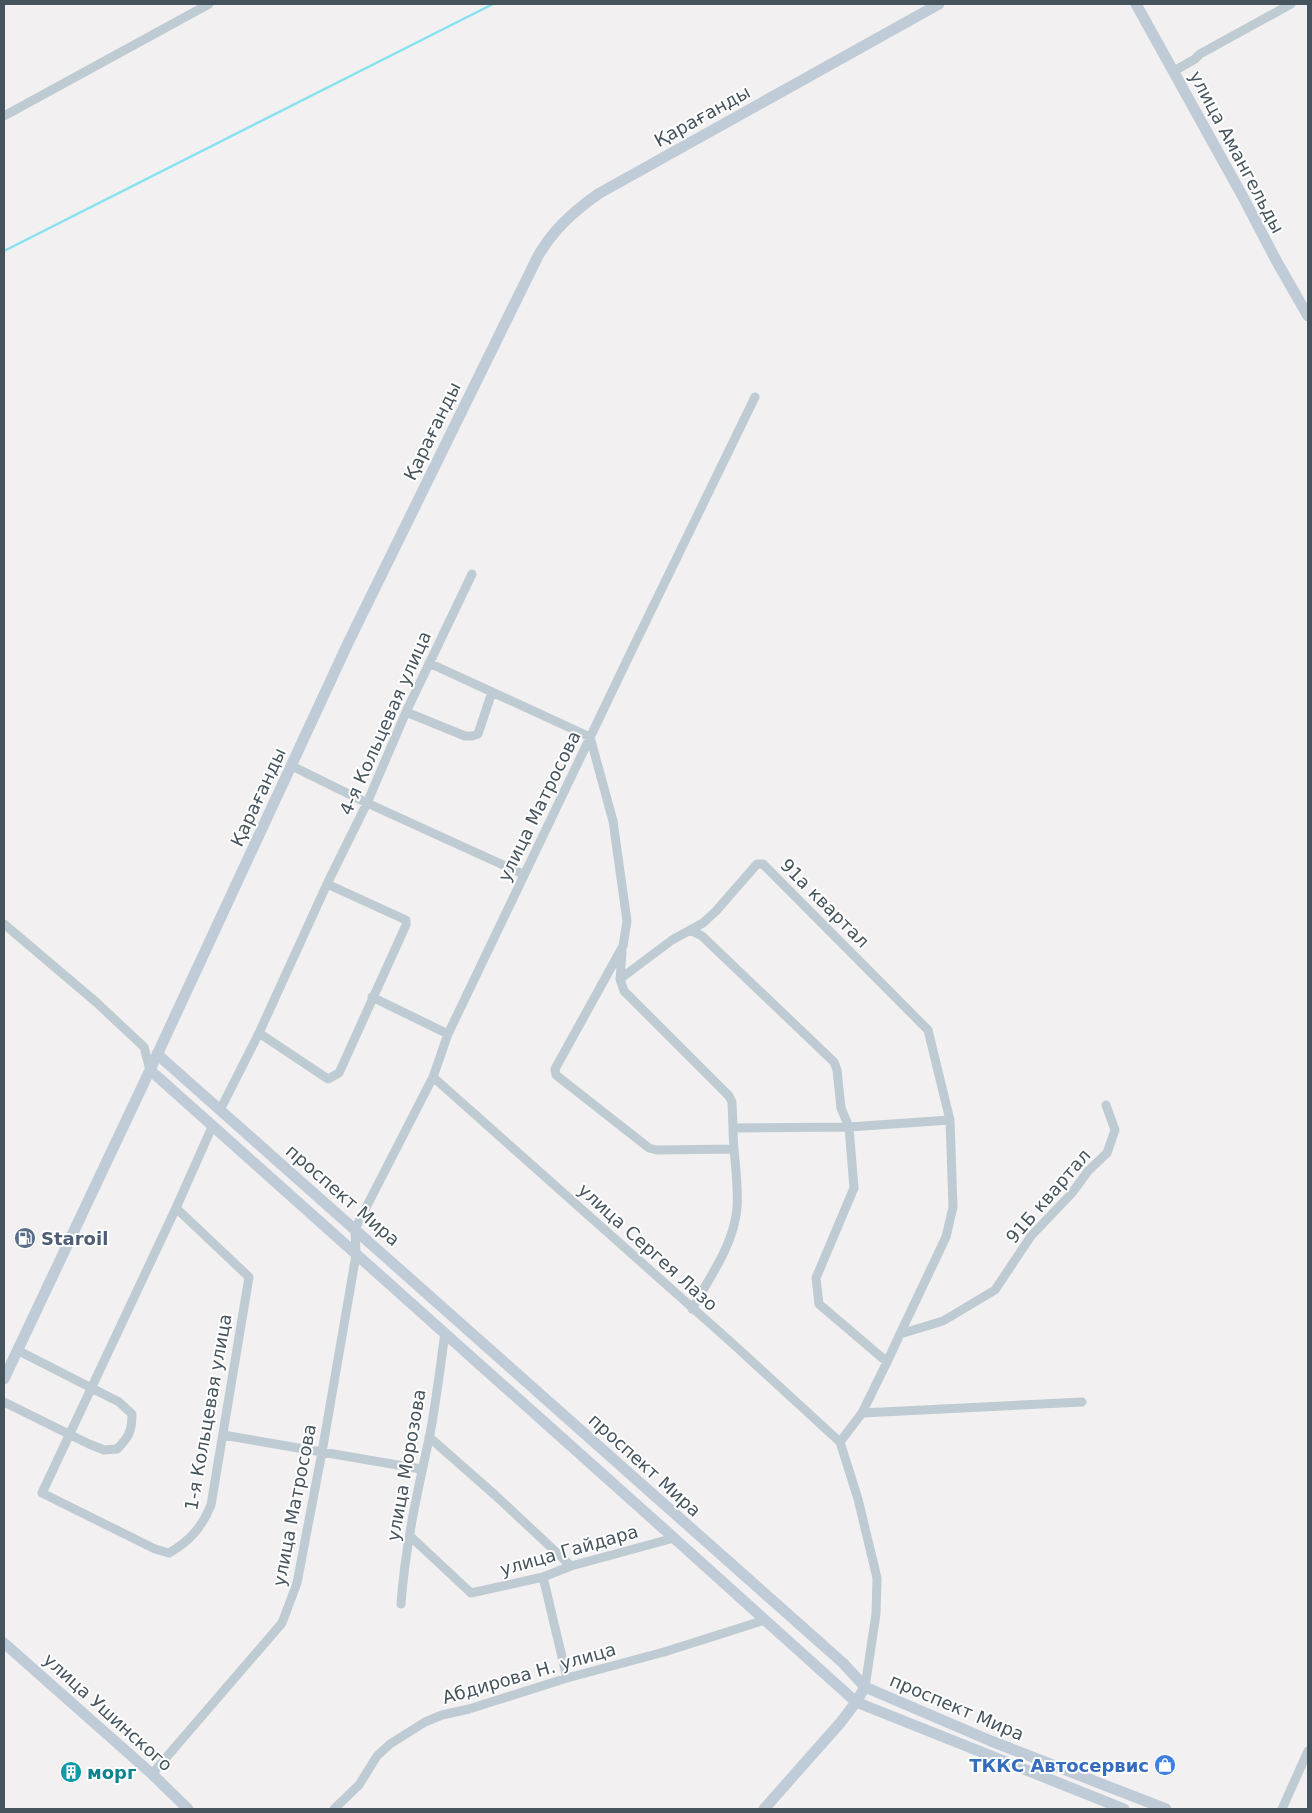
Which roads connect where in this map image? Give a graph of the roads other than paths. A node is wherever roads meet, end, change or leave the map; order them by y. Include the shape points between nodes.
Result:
1 (209, 4) edge
2 (939, 4) edge
3 (1136, 4) edge
4 (1291, 4) edge
5 (1174, 71) junction
6 (4, 116) edge
7 (1308, 316) edge
8 (755, 397) dead end
9 (472, 574) dead end
10 (429, 663) junction
11 (492, 692) junction
12 (406, 712) junction
13 (590, 737) junction
14 (292, 766) junction
15 (367, 803) junction
16 (524, 874) junction
17 (327, 884) junction
18 (4, 924) edge
19 (690, 930) junction
20 (623, 946) junction
21 (620, 980) junction
22 (372, 997) junction
23 (259, 1033) junction
24 (448, 1034) junction
25 (144, 1047) junction
26 (157, 1054) junction
27 (150, 1070) junction
28 (433, 1077) junction
29 (1106, 1105) dead end
30 (220, 1110) junction
31 (950, 1120) junction
32 (212, 1127) junction
33 (849, 1127) junction
34 (733, 1128) junction
35 (733, 1149) junction
36 (176, 1208) junction
37 (355, 1229) junction
38 (356, 1255) junction
39 (692, 1309) junction
40 (445, 1333) junction
41 (900, 1334) junction
42 (18, 1350) junction
43 (887, 1362) junction
44 (4, 1379) edge
45 (92, 1389) junction
46 (4, 1402) edge
47 (1082, 1402) dead end
48 (862, 1413) junction
49 (223, 1435) junction
50 (69, 1436) junction
51 (429, 1438) junction
52 (840, 1442) junction
53 (322, 1452) junction
54 (421, 1469) junction
55 (410, 1536) junction
56 (674, 1538) junction
57 (571, 1566) junction
58 (543, 1577) junction
59 (401, 1604) dead end
60 (765, 1620) junction
61 (4, 1642) edge
62 (567, 1678) junction
63 (865, 1687) junction
64 (856, 1702) junction
65 (1308, 1751) edge
66 (152, 1774) junction
67 (188, 1809) edge
68 (334, 1809) edge
69 (764, 1809) edge
70 (1124, 1809) edge
71 (1166, 1809) edge
72 (1282, 1809) edge

1 - 6 street
2 - 14 main road, Қарағанды via 598,194 562,223 547,240 439,455
3 - 5 main road, улица Амангельды
4 - 5 street
5 - 7 main road, улица Амангельды
8 - 13 street, улица Матросова
9 - 10 street, 4-я Кольцевая улица
10 - 11 street
10 - 12 street, 4-я Кольцевая улица
11 - 12 street via 478,734 472,736
11 - 13 street
12 - 15 street, 4-я Кольцевая улица
13 - 16 street, улица Матросова
13 - 20 street via 613,821 622,877 627,921
14 - 15 street
14 - 26 main road, Қарағанды
15 - 16 street
15 - 17 street, 4-я Кольцевая улица
16 - 24 street, улица Матросова
17 - 22 street via 406,920
17 - 23 street, 4-я Кольцевая улица
18 - 25 street
19 - 21 street via 659,949
19 - 31 street, 91а квартал via 716,912 758,864 763,864 928,1030
19 - 33 street via 702,936 834,1062 841,1108
20 - 21 street
20 - 35 street via 555,1069 556,1075 649,1148
21 - 34 street via 624,991 729,1096
22 - 23 street via 339,1073 328,1079
22 - 24 street
23 - 30 street, 4-я Кольцевая улица
24 - 28 street, улица Матросова
25 - 26 street
25 - 27 street
26 - 27 main road, Қарағанды
26 - 30 main road, проспект Мира
27 - 32 main road, проспект Мира
27 - 42 main road, Қарағанды
28 - 37 street, улица Матросова
28 - 39 street, улица Сергея Лазо
29 - 41 street, 91Б квартал via 1115,1130 1107,1153 1031,1236 995,1290 943,1321
30 - 37 main road, проспект Мира
31 - 33 street
31 - 41 street via 953,1207 950,1222
32 - 36 street, 1-я Кольцевая улица
32 - 38 main road, проспект Мира
33 - 34 street
33 - 43 street via 854,1188 816,1278 819,1304
34 - 35 street
35 - 39 street via 737,1201 734,1227
36 - 45 street, 1-я Кольцевая улица
36 - 49 street, 1-я Кольцевая улица via 249,1277
37 - 38 street, улица Матросова
37 - 63 main road, проспект Мира via 843,1663
38 - 40 main road, проспект Мира
38 - 53 street, улица Матросова
39 - 52 street, улица Сергея Лазо
40 - 51 street, улица Морозова
40 - 56 main road, проспект Мира
41 - 43 street
42 - 44 main road, Қарағанды
42 - 45 street
43 - 48 street
45 - 50 street, 1-я Кольцевая улица
45 - 50 street via 119,1402 132,1414 132,1428 118,1449 104,1450
46 - 50 street
47 - 48 street
48 - 52 street
49 - 50 street, 1-я Кольцевая улица via 205,1522 169,1553 42,1493
49 - 53 street
51 - 54 street, улица Морозова
51 - 57 street
52 - 63 street, улица Сергея Лазо via 877,1578 876,1614
53 - 54 street
53 - 66 street, улица Матросова via 297,1583 282,1623
54 - 55 street, улица Морозова
55 - 58 street, улица Гайдара via 471,1592
55 - 59 street, улица Морозова
56 - 57 street, улица Гайдара
56 - 60 main road, проспект Мира
57 - 58 street, улица Гайдара
58 - 62 street
60 - 62 street, Абдирова Н. улица
60 - 64 main road, проспект Мира
61 - 66 main road, улица Ушинского
62 - 68 street, Абдирова Н. улица via 425,1722 377,1756 359,1785
63 - 64 main road
63 - 71 main road, проспект Мира via 991,1741
64 - 69 main road
64 - 70 main road, проспект Мира
65 - 72 street
66 - 67 main road, улица Ушинского

